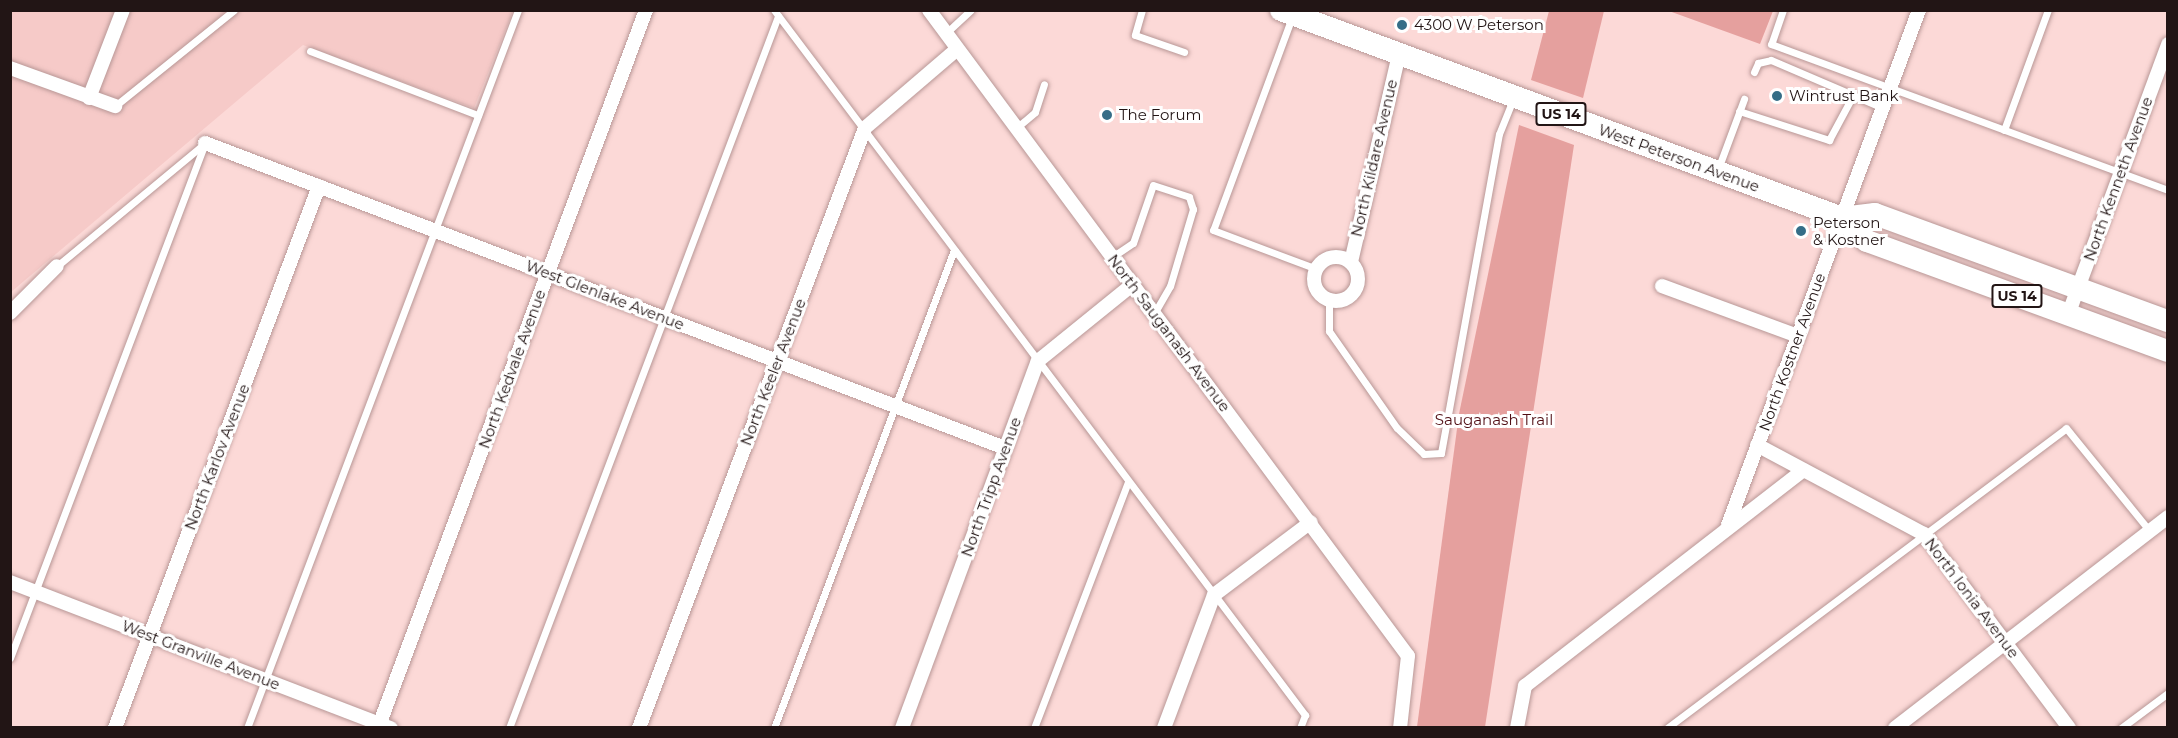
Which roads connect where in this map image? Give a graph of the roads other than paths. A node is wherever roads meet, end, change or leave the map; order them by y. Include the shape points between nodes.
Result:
1 (123, 10) edge
2 (234, 10) edge
3 (518, 10) edge
4 (646, 10) edge
5 (928, 10) edge
6 (971, 10) edge
7 (1143, 10) edge
8 (1784, 10) edge
9 (1919, 10) edge
10 (2048, 10) edge
11 (776, 13) edge
12 (1287, 13) edge
13 (945, 34) junction
14 (2168, 44) edge
15 (956, 50) junction
16 (310, 51) dead end
17 (1184, 52) dead end
18 (1399, 54) junction
19 (10, 68) edge
20 (1754, 72) dead end
21 (1044, 84) dead end
22 (1891, 88) junction
23 (1514, 97) junction
24 (89, 98) junction
25 (1744, 99) dead end
26 (1851, 99) junction
27 (115, 106) joint
28 (1883, 108) junction
29 (1739, 111) junction
30 (478, 115) junction
31 (865, 128) junction
32 (1015, 129) junction
33 (2004, 130) junction
34 (204, 144) junction
35 (1717, 172) junction
36 (2120, 172) junction
37 (319, 186) junction
38 (2168, 190) edge
39 (1842, 218) junction
40 (435, 230) junction
41 (954, 250) junction
42 (1112, 258) junction
43 (1351, 262) junction
44 (57, 266) joint
45 (1317, 269) junction
46 (548, 272) junction
47 (1132, 285) junction
48 (1662, 286) dead end
49 (2077, 288) junction
50 (1329, 300) junction
51 (10, 313) edge
52 (1154, 314) junction
53 (2068, 315) junction
54 (664, 317) junction
55 (2168, 321) edge
56 (1798, 336) junction
57 (2168, 351) edge
58 (777, 361) junction
59 (1038, 361) junction
60 (895, 406) junction
61 (1757, 446) junction
62 (1005, 448) junction
63 (1803, 470) junction
64 (1128, 482) junction
65 (2168, 517) edge
66 (1311, 522) junction
67 (1728, 525) junction
68 (2149, 530) junction
69 (1924, 534) junction
70 (10, 582) edge
71 (36, 591) junction
72 (1214, 595) junction
73 (150, 635) junction
74 (2006, 644) junction
75 (10, 658) edge
76 (265, 679) junction
77 (2168, 693) edge
78 (383, 726) edge
79 (115, 728) edge
80 (247, 728) edge
81 (508, 728) edge
82 (639, 728) edge
83 (774, 728) edge
84 (902, 728) edge
85 (1034, 728) edge
86 (1164, 728) edge
87 (1300, 728) edge
88 (1400, 728) edge
89 (1517, 728) edge
90 (1667, 728) edge
91 (1895, 728) edge
92 (2069, 728) edge
93 (2121, 728) edge

1 - 24 street
2 - 27 lane
3 - 30 lane
4 - 46 street, North Kedvale Avenue
5 - 13 street, North Sauganash Avenue
6 - 13 lane
7 - 17 lane via 1135,34
8 - 22 lane via 1771,44
9 - 22 street, North Kostner Avenue
10 - 33 lane
11 - 31 lane
11 - 54 lane
12 - 18 main road, West Peterson Avenue / US 14
12 - 45 lane via 1213,230
13 - 15 street, North Sauganash Avenue
14 - 36 street, North Kenneth Avenue
15 - 31 street, North Keeler Avenue
15 - 32 street, North Sauganash Avenue
16 - 30 lane
18 - 23 main road, West Peterson Avenue / US 14
18 - 43 street, North Kildare Avenue
19 - 24 street
20 - 26 lane via 1758,63 1771,60 1833,84
21 - 32 lane via 1035,111
22 - 28 street, North Kostner Avenue
22 - 33 lane
23 - 35 main road, West Peterson Avenue / US 14
23 - 50 lane via 1499,134 1441,453 1424,454 1398,428 1329,331
24 - 27 street
25 - 29 lane
26 - 28 lane
26 - 29 lane via 1829,140
28 - 39 street, North Kostner Avenue
29 - 35 lane
30 - 40 lane
31 - 41 lane
31 - 58 street, North Keeler Avenue
32 - 42 street, North Sauganash Avenue
33 - 36 lane
34 - 37 street, West Glenlake Avenue
34 - 44 lane
34 - 71 lane
35 - 39 main road, West Peterson Avenue / US 14
36 - 38 lane
36 - 49 street, North Kenneth Avenue
37 - 40 street, West Glenlake Avenue
37 - 73 street, North Karlov Avenue
39 - 49 main road, West Peterson Avenue / US 14 via 1875,214
39 - 53 main road, West Peterson Avenue / US 14 via 1867,242
39 - 56 street, North Kostner Avenue
40 - 46 street, West Glenlake Avenue
40 - 76 lane
41 - 59 lane
41 - 60 lane
42 - 47 street, North Sauganash Avenue
42 - 52 lane via 1133,243 1153,185 1189,197 1193,209 1170,286
43 - 45 street via 1332,258
43 - 50 street, North Kildare Avenue via 1358,275 1356,290 1344,300
44 - 51 street
45 - 50 street via 1315,284
46 - 54 street, West Glenlake Avenue
46 - 78 street, North Kedvale Avenue
47 - 52 street, North Sauganash Avenue
47 - 59 street
48 - 56 street
49 - 53 street, North Kenneth Avenue
49 - 55 main road, West Peterson Avenue / US 14
52 - 66 street, North Sauganash Avenue
53 - 57 main road, West Peterson Avenue / US 14
54 - 58 street, West Glenlake Avenue
54 - 81 lane
56 - 61 street, North Kostner Avenue
58 - 60 street, West Glenlake Avenue
58 - 82 street, North Keeler Avenue
59 - 62 street, North Tripp Avenue
59 - 64 lane
60 - 62 street, West Glenlake Avenue
60 - 83 lane
61 - 63 street, North Ionia Avenue
61 - 67 street, North Kostner Avenue
62 - 84 street, North Tripp Avenue
63 - 67 street
63 - 69 street, North Ionia Avenue
64 - 72 lane
64 - 85 lane
65 - 68 street
66 - 72 street
66 - 88 street, North Sauganash Avenue via 1408,656
67 - 89 street via 1525,686
68 - 69 lane via 2066,428
68 - 74 street
69 - 74 street, North Ionia Avenue
69 - 90 lane
70 - 71 street, West Granville Avenue
71 - 73 street, West Granville Avenue
71 - 75 lane
72 - 86 street
72 - 87 lane via 1305,716
73 - 76 street, West Granville Avenue
73 - 79 street, North Karlov Avenue
74 - 91 street
74 - 92 street, North Ionia Avenue
76 - 78 street, West Granville Avenue
76 - 80 lane
77 - 93 lane

